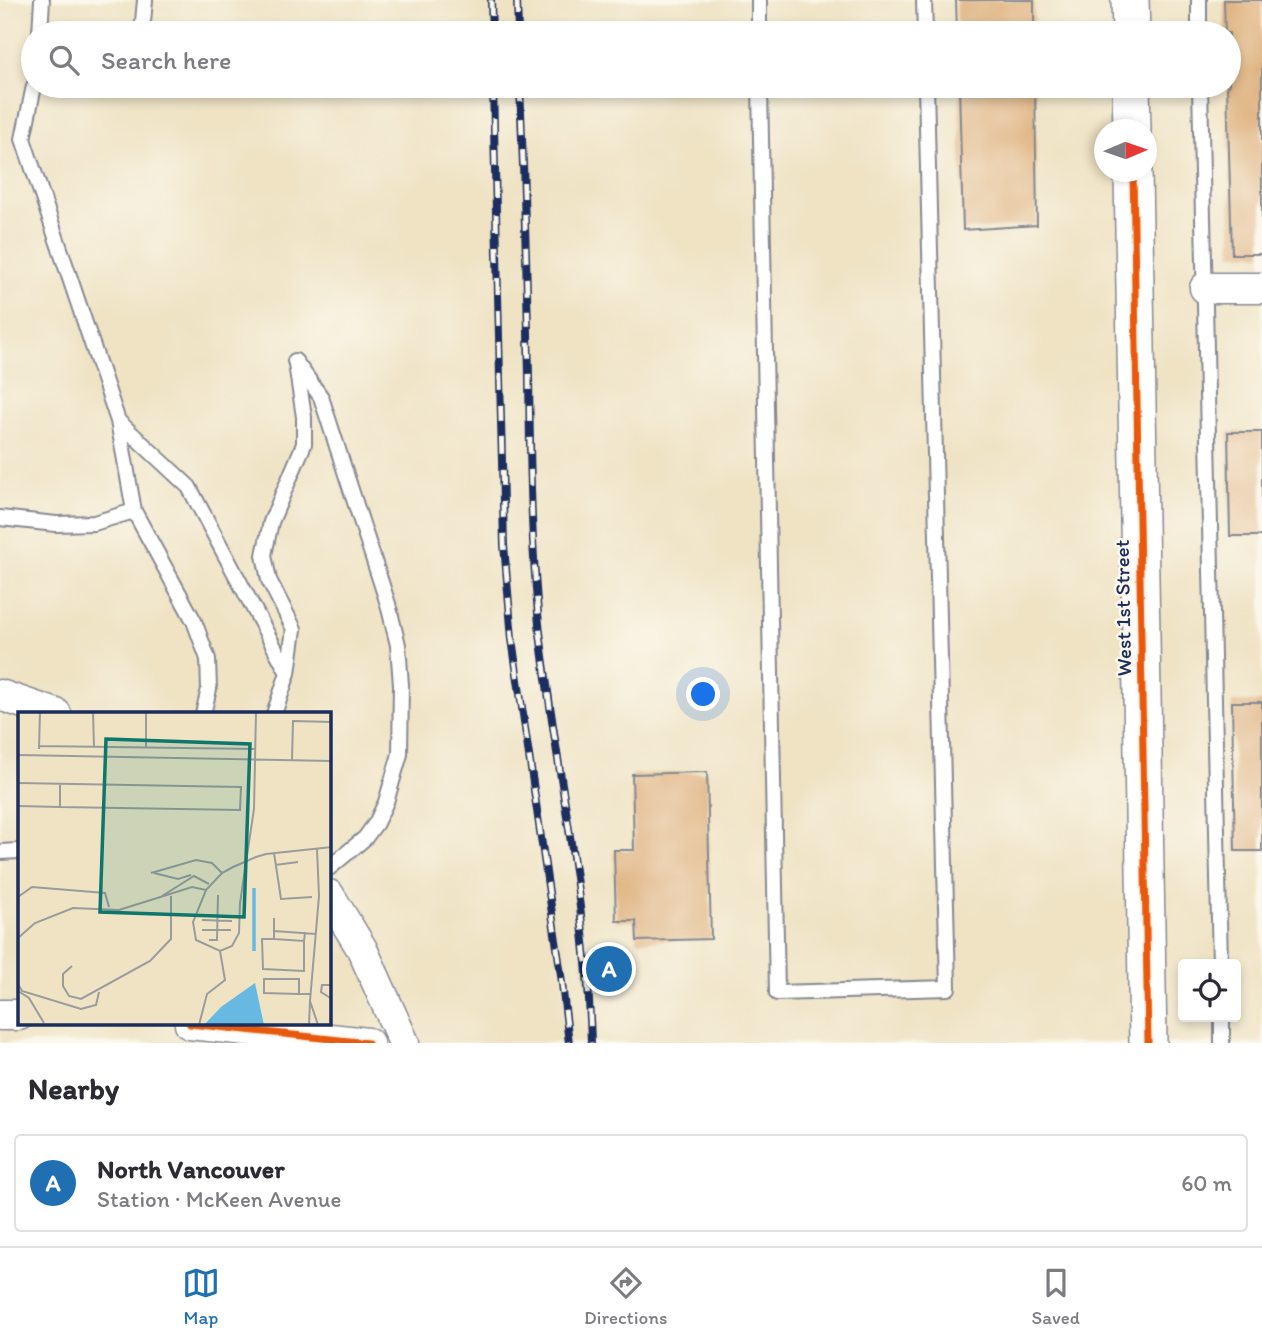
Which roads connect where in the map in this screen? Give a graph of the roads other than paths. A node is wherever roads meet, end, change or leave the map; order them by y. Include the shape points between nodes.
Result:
1 (42, 0) edge
2 (145, 0) edge
3 (759, 0) edge
4 (924, 0) edge
5 (1130, 0) edge
6 (1199, 0) edge
7 (41, 21) edge
8 (143, 21) edge
9 (759, 21) edge
10 (925, 21) edge
11 (1131, 21) edge
12 (1199, 21) edge
13 (32, 98) edge
14 (760, 98) edge
15 (926, 98) edge
16 (1132, 98) edge
17 (1200, 98) edge
18 (1132, 119) edge
19 (1133, 182) edge
20 (1205, 288) junction
21 (1262, 288) edge
22 (118, 421) junction
23 (134, 511) junction
24 (0, 518) edge
25 (288, 673) junction
26 (0, 695) edge
27 (50, 712) edge
28 (203, 712) edge
29 (275, 712) edge
30 (18, 851) edge
31 (0, 852) edge
32 (331, 866) edge
33 (331, 898) edge
34 (1220, 959) edge
35 (0, 1015) edge
36 (18, 1015) edge
37 (1222, 1022) edge
38 (209, 1026) edge
39 (368, 1043) edge
40 (404, 1043) edge
41 (1148, 1043) edge
42 (1222, 1043) edge

1 - 7 lane
2 - 8 lane
3 - 9 lane
4 - 10 lane
5 - 11 street
6 - 12 lane
13 - 22 lane via 23,139
14 - 15 lane via 777,993 948,988
16 - 18 street
17 - 20 lane
19 - 41 street, West 1st Street
20 - 21 street
20 - 34 lane
22 - 23 lane
22 - 25 lane via 189,487
23 - 24 lane via 94,523
23 - 28 lane via 194,621 208,659 209,689
25 - 29 lane
25 - 32 lane via 294,629 269,580 264,555 271,522 304,444 295,360 321,397 388,604 400,672 400,754 386,802 365,838
26 - 27 street
30 - 31 lane
33 - 40 street via 362,949
35 - 36 street
37 - 42 lane
38 - 39 street

